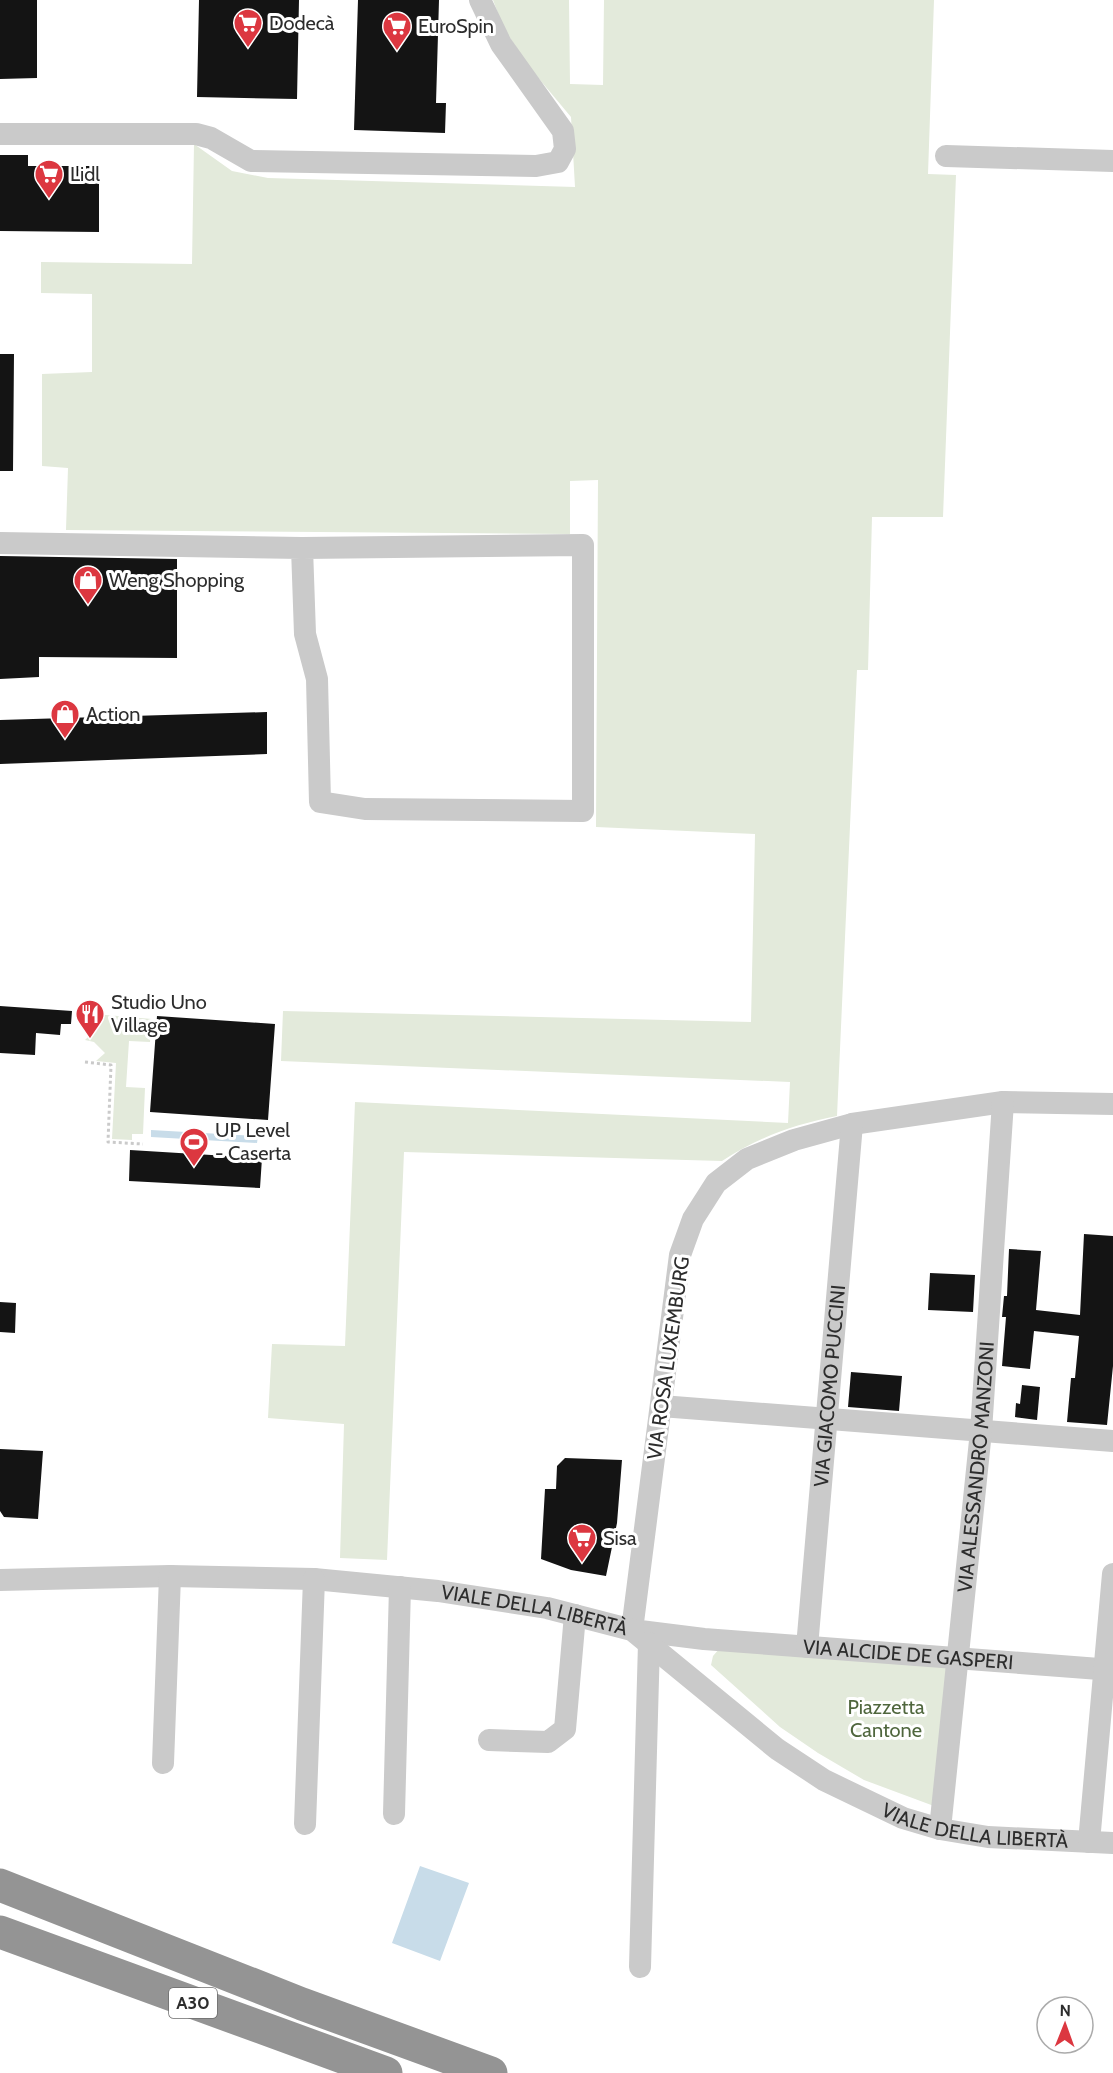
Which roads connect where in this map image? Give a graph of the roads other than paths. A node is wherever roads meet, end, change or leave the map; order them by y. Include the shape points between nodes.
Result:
1 (480, 0) edge
2 (0, 134) edge
3 (946, 156) dead end
4 (1113, 160) edge
5 (0, 543) edge
6 (302, 548) junction
7 (1003, 1102) junction
8 (1113, 1104) edge
9 (852, 1124) junction
10 (661, 1406) junction
11 (825, 1419) junction
12 (981, 1431) junction
13 (1113, 1441) edge
14 (1113, 1574) edge
15 (170, 1576) junction
16 (0, 1580) edge
17 (314, 1580) junction
18 (400, 1587) junction
19 (575, 1615) junction
20 (640, 1636) junction
21 (704, 1639) junction
22 (807, 1647) junction
23 (958, 1658) junction
24 (1109, 1670) edge
25 (690, 1675) junction
26 (489, 1740) dead end
27 (163, 1763) dead end
28 (394, 1815) dead end
29 (304, 1824) dead end
30 (940, 1828) junction
31 (1089, 1842) junction
32 (1113, 1842) edge
33 (0, 1885) edge
34 (0, 1904) edge
35 (0, 1932) edge
36 (640, 1966) dead end
37 (302, 2004) junction
38 (386, 2073) edge
39 (491, 2073) edge

1 - 2 street via 501,44 563,131 565,149 558,162 536,166 251,161 211,138 196,134
3 - 4 street
5 - 6 street
6 - 6 street via 584,545 583,811 365,809 320,802 317,679 305,634
7 - 8 street, VIA ROSA LUXEMBURG
7 - 9 street, VIA ROSA LUXEMBURG
7 - 12 street, VIA ALESSANDRO MANZONI
9 - 10 street, VIA ROSA LUXEMBURG via 794,1140 747,1159 716,1183 693,1219 680,1255
9 - 11 street, VIA GIACOMO PUCCINI
10 - 11 street
10 - 20 street, VIA ROSA LUXEMBURG
11 - 12 street
11 - 22 street, VIA GIACOMO PUCCINI
12 - 13 street
12 - 23 street, VIA ALESSANDRO MANZONI
14 - 24 street
15 - 16 street, VIALE DELLA LIBERTÀ
15 - 17 street, VIALE DELLA LIBERTÀ
15 - 27 street
17 - 18 street, VIALE DELLA LIBERTÀ
17 - 29 street
18 - 19 street, VIALE DELLA LIBERTÀ
18 - 28 street
19 - 20 street, VIALE DELLA LIBERTÀ
19 - 26 street via 565,1729 548,1742
20 - 21 street, VIA ALCIDE DE GASPERI
20 - 25 street, VIALE DELLA LIBERTÀ
20 - 36 street, VIA ROSA LUXEMBURG
21 - 22 street, VIA ALCIDE DE GASPERI
21 - 25 street
22 - 23 street, VIA ALCIDE DE GASPERI
23 - 24 street, VIA ALCIDE DE GASPERI
23 - 30 street, VIA ALESSANDRO MANZONI
24 - 31 street
25 - 30 street, VIALE DELLA LIBERTÀ via 777,1749 824,1780 903,1818
30 - 31 street, VIALE DELLA LIBERTÀ via 988,1837
31 - 32 street, VIALE DELLA LIBERTÀ
33 - 37 highway
34 - 37 highway, A30 via 195,1975 275,2000
35 - 38 highway, A30
37 - 39 highway, A30

